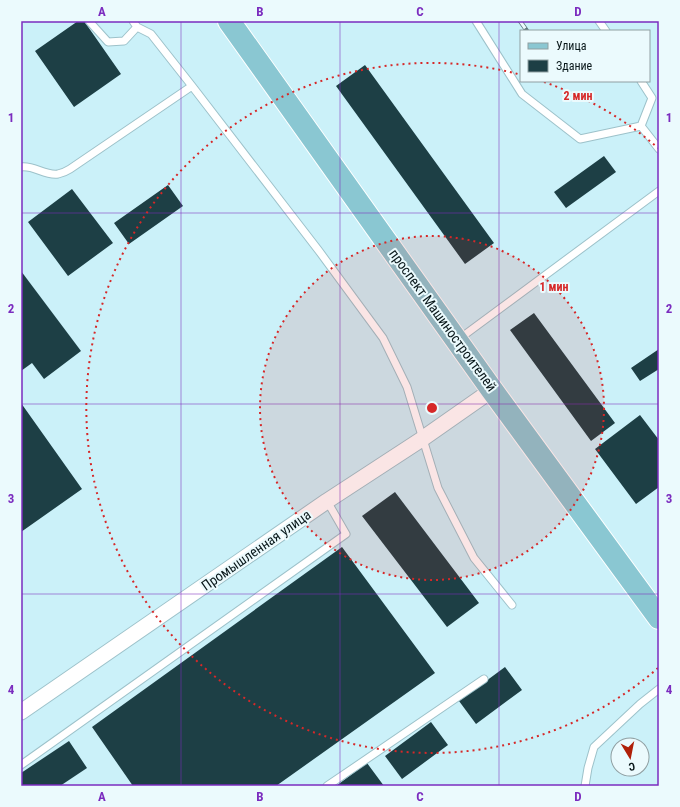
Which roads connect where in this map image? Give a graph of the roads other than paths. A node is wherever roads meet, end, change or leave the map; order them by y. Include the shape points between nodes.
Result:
1 (89, 21) edge
2 (229, 21) edge
3 (476, 21) edge
4 (599, 21) edge
5 (135, 24) edge
6 (605, 30) edge
7 (642, 82) edge
8 (192, 86) junction
9 (641, 126) junction
10 (659, 150) edge
11 (21, 167) edge
12 (659, 192) edge
13 (457, 340) junction
14 (492, 390) junction
15 (422, 439) junction
16 (327, 501) junction
17 (512, 605) dead end
18 (659, 618) edge
19 (484, 679) dead end
20 (659, 689) edge
21 (21, 712) edge
22 (21, 766) edge
23 (327, 786) edge
24 (585, 786) edge

1 - 5 lane via 108,42 124,41
2 - 13 main road, проспект Машиностроителей
3 - 9 lane via 522,94 580,139
4 - 6 lane
5 - 8 lane via 151,34
7 - 9 lane via 652,98
8 - 11 lane via 70,169 59,174 50,174 29,166
8 - 15 lane via 383,338 407,387
9 - 10 lane
12 - 13 lane
13 - 14 main road, проспект Машиностроителей
14 - 15 street, Промышленная улица
14 - 18 main road, проспект Машиностроителей
15 - 16 street, Промышленная улица
15 - 17 lane via 438,488 474,558
16 - 21 street, Промышленная улица
16 - 22 lane via 346,534
19 - 23 lane
20 - 24 lane via 594,747

